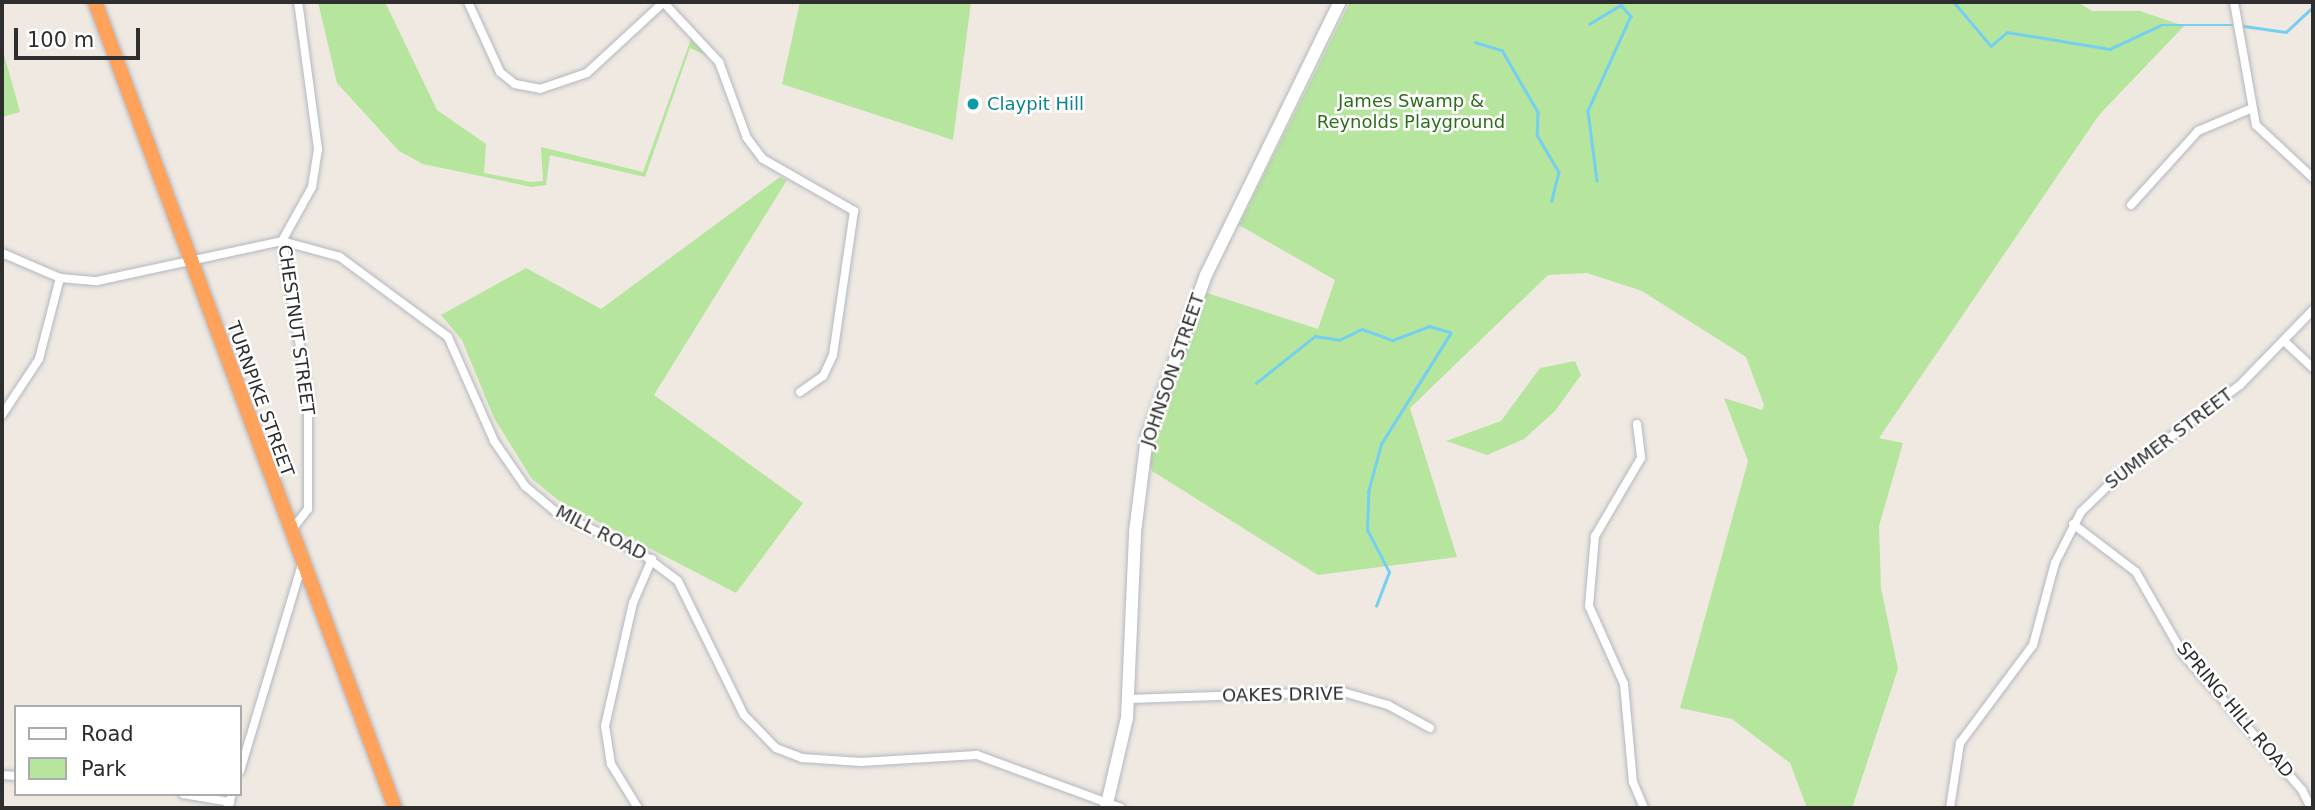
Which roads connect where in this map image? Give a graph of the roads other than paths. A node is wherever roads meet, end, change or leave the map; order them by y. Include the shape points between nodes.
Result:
1 (95, 2) edge
2 (298, 2) edge
3 (468, 2) edge
4 (664, 2) edge
5 (1340, 2) edge
6 (2234, 2) edge
7 (2250, 109) junction
8 (2313, 178) edge
9 (2131, 205) dead end
10 (282, 241) junction
11 (2, 253) edge
12 (190, 260) junction
13 (60, 278) junction
14 (2313, 310) edge
15 (2284, 341) junction
16 (2313, 368) edge
17 (800, 392) dead end
18 (2, 415) edge
19 (1637, 424) dead end
20 (2073, 524) junction
21 (288, 533) junction
22 (652, 559) junction
23 (302, 568) junction
24 (1128, 699) junction
25 (1430, 728) dead end
26 (242, 764) edge
27 (197, 796) edge
28 (230, 801) edge
29 (1112, 806) edge
30 (395, 808) edge
31 (638, 808) edge
32 (1644, 808) edge
33 (1951, 808) edge
34 (2311, 808) edge

1 - 12 highway, TURNPIKE STREET
2 - 10 street, CHESTNUT STREET via 318,163 312,187
3 - 4 street via 500,72 515,84 540,89 587,73
4 - 17 street via 719,62 747,138 763,159 854,211 834,355 823,376
5 - 24 street, JOHNSON STREET via 1206,275 1147,437 1135,532
6 - 7 street
7 - 8 street via 2271,146
7 - 9 street via 2198,131
10 - 12 street, MILL ROAD
10 - 21 street, CHESTNUT STREET via 308,411 308,509 305,520
10 - 22 street, MILL ROAD via 340,257 433,323 454,346 494,441 525,486 556,512
11 - 13 street
12 - 13 street, MILL ROAD via 108,279
12 - 21 highway, TURNPIKE STREET
13 - 18 street via 39,359
14 - 15 street, SUMMER STREET
15 - 16 street
15 - 20 street, SUMMER STREET via 2240,386 2118,475
19 - 32 street via 1641,458 1595,536 1589,606 1624,684 1633,782
20 - 33 street, SUMMER STREET via 2033,645 1960,743
20 - 34 street, SPRING HILL ROAD via 2136,572 2183,654 2302,790
21 - 23 highway, TURNPIKE STREET
22 - 29 street, MILL ROAD via 693,602 744,715 776,748 802,758 858,762 977,755
22 - 31 street via 634,603 605,726 611,764
23 - 26 street
23 - 30 highway, TURNPIKE STREET
24 - 25 street, OAKES DRIVE via 1343,692 1388,705
24 - 29 street, JOHNSON STREET
27 - 28 street

